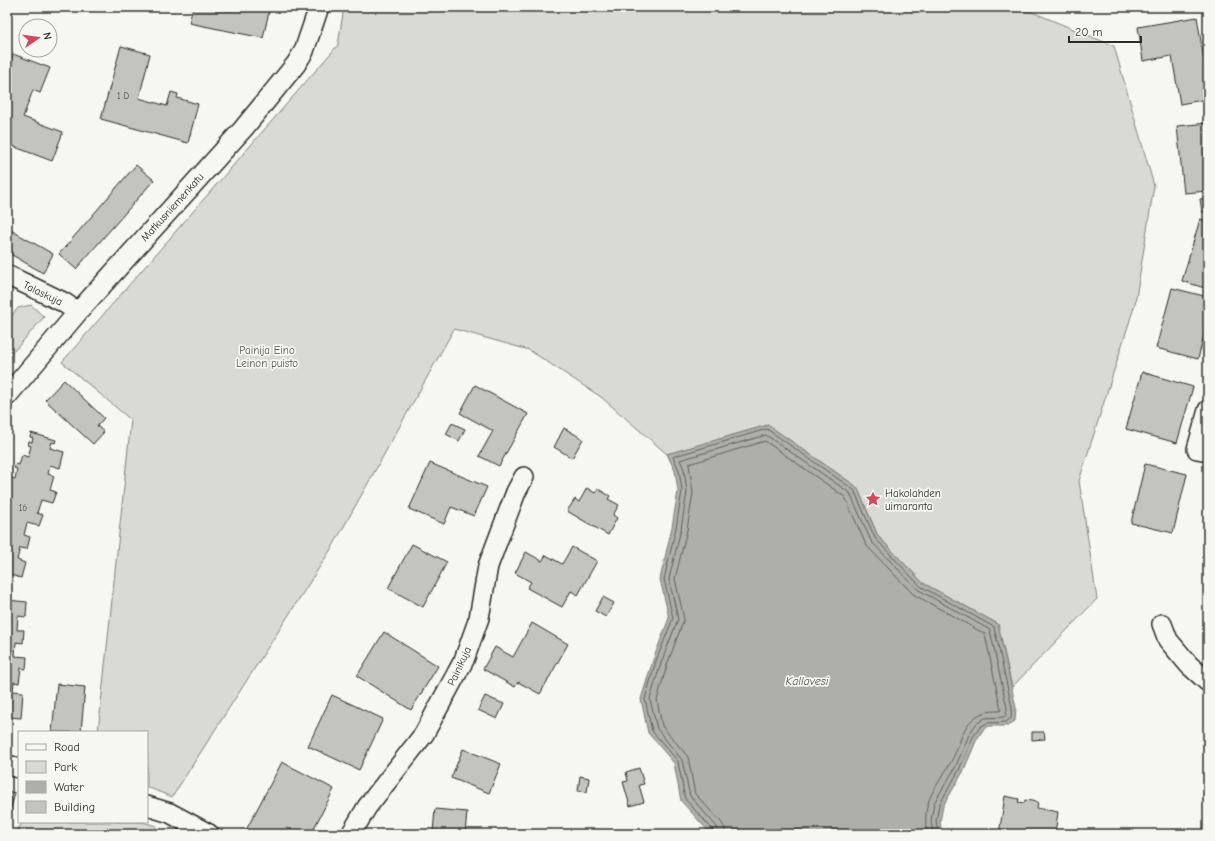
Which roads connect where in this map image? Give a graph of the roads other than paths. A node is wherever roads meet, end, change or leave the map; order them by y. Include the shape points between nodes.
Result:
1 (319, 7) edge
2 (7, 275) edge
3 (78, 312) junction
4 (7, 396) edge
5 (1208, 410) edge
6 (1203, 450) edge
7 (524, 477) dead end
8 (1162, 624) dead end
9 (1208, 682) edge
10 (7, 765) edge
11 (18, 768) edge
12 (148, 806) edge
13 (209, 834) edge
14 (351, 834) edge

1 - 3 street, Matkusniemenkatu via 304,51 296,64 243,129
2 - 3 street, Talaskuja
3 - 4 street, Matkusniemenkatu
5 - 6 street
7 - 14 street, Painikuja via 488,566 479,618 464,660 424,734 368,807
8 - 9 street via 1168,640 1189,665
10 - 11 street
12 - 13 street via 170,813

